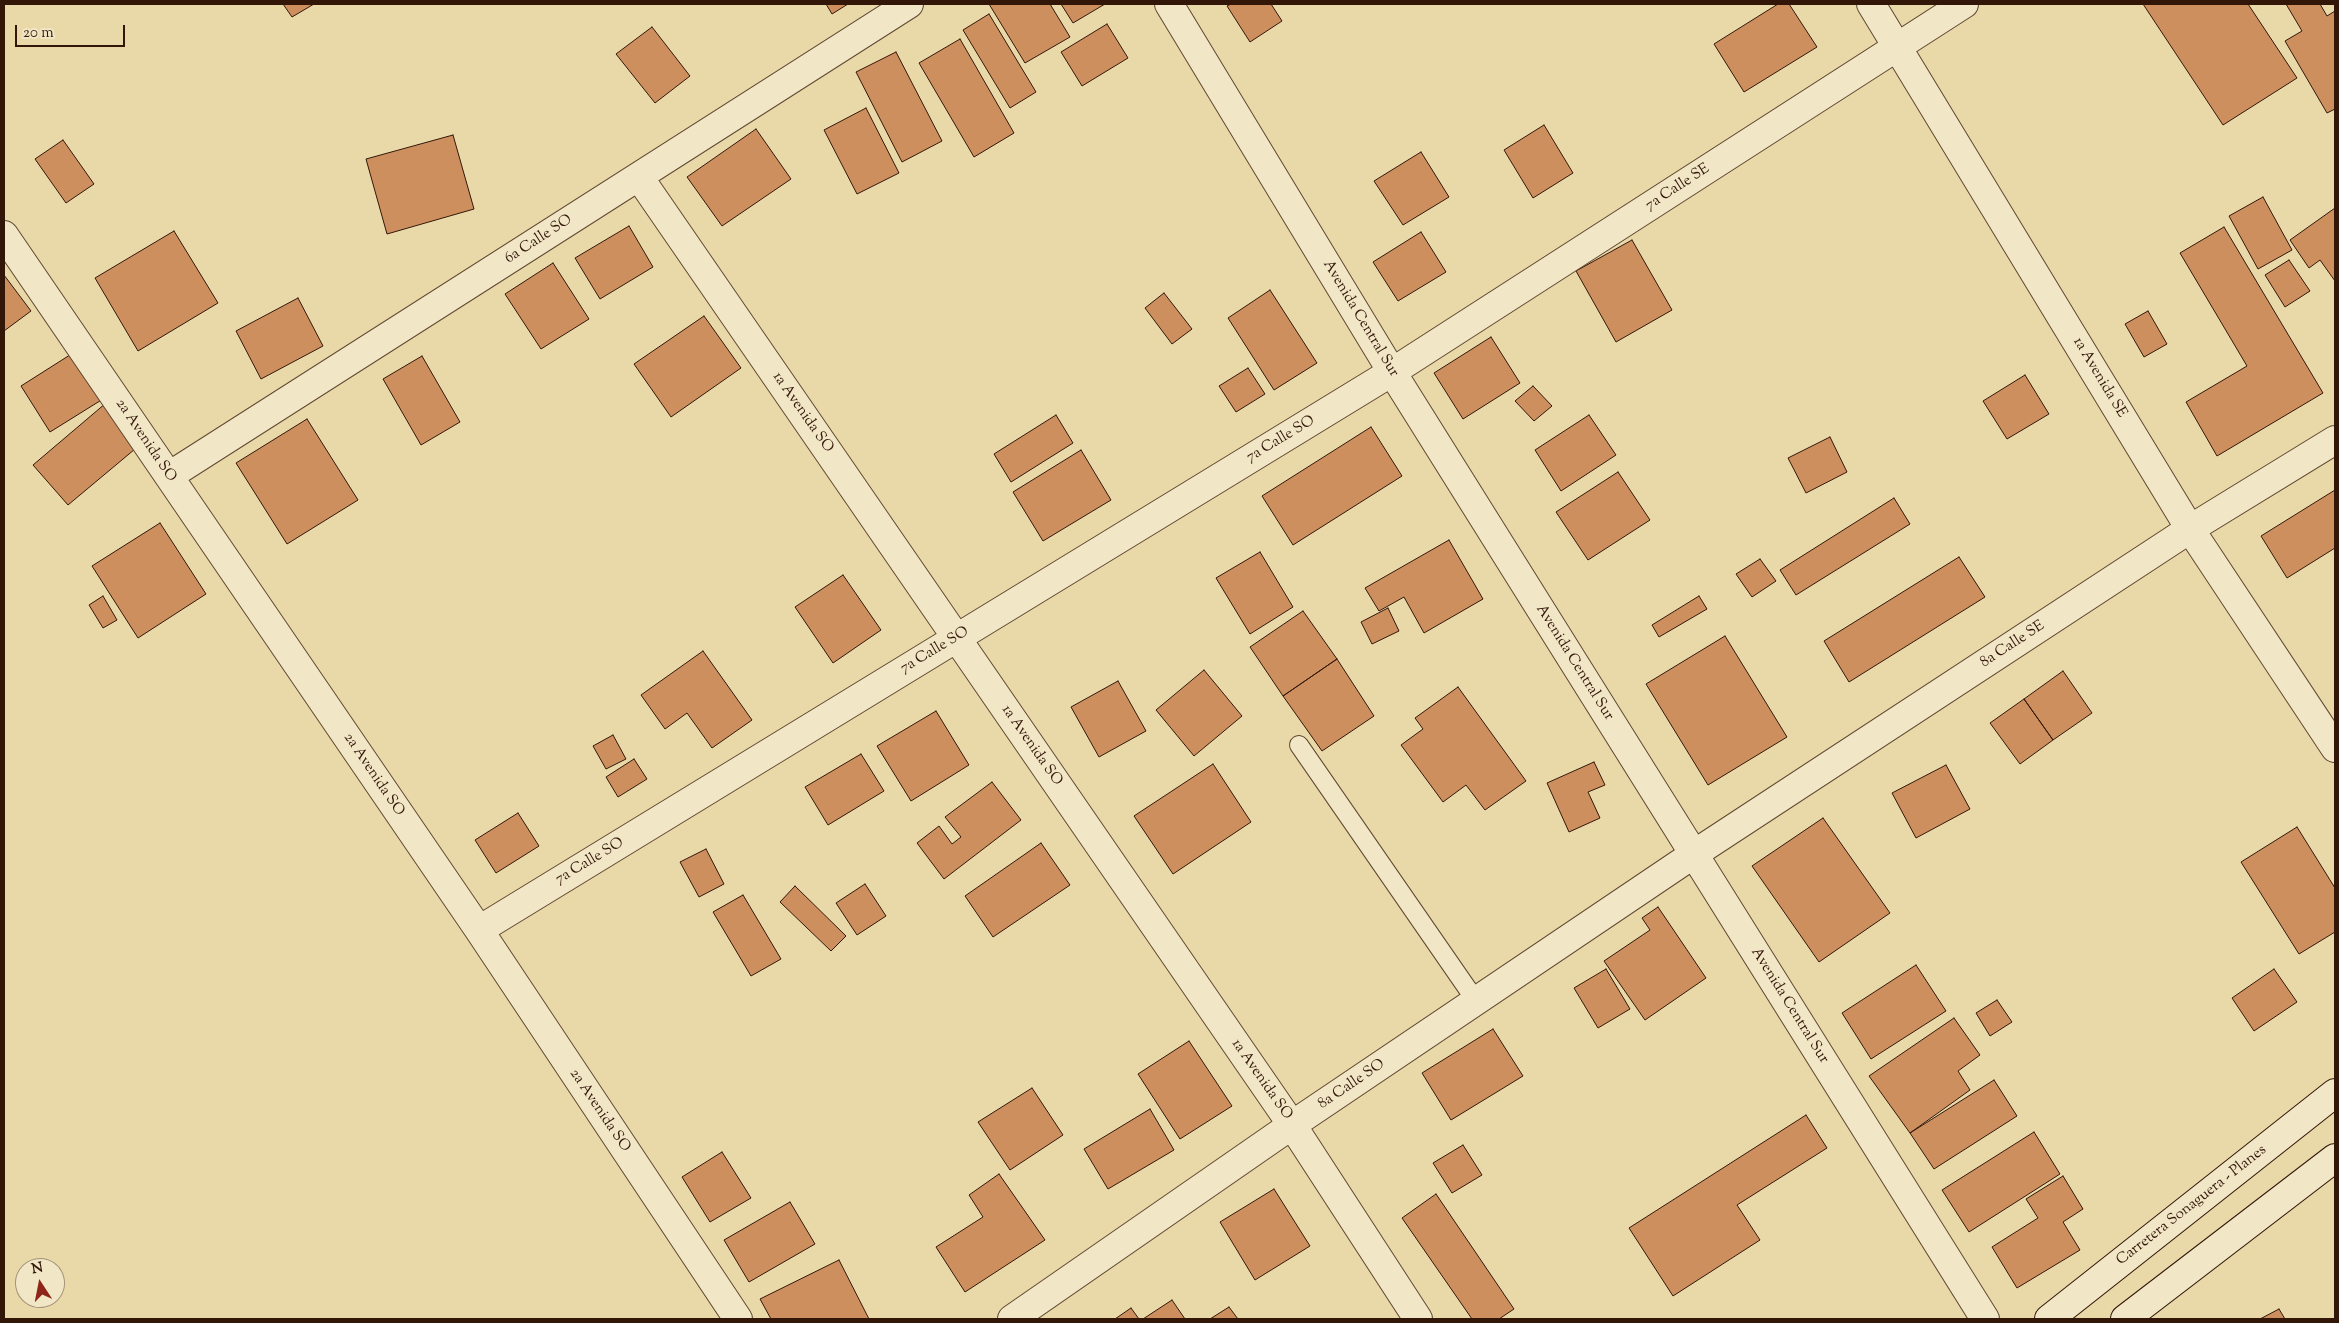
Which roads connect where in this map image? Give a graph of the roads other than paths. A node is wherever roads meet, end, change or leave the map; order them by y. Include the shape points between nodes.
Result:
1 (909, 4) edge
2 (1169, 4) edge
3 (1871, 4) edge
4 (1964, 4) edge
5 (1898, 46) junction
6 (639, 177) junction
7 (4, 235) edge
8 (1392, 372) junction
9 (2335, 440) edge
10 (169, 476) junction
11 (2190, 529) junction
12 (957, 638) junction
13 (1299, 745) dead end
14 (2335, 748) edge
15 (1694, 854) junction
16 (478, 930) junction
17 (1476, 1001) junction
18 (2335, 1093) edge
19 (1292, 1125) junction
20 (2335, 1158) edge
21 (738, 1319) edge
22 (1012, 1319) edge
23 (1418, 1319) edge
24 (1985, 1319) edge
25 (2049, 1319) edge
26 (2125, 1319) edge

1 - 6 street, 6a Calle SO
2 - 8 street, Avenida Central Sur
3 - 5 street, 1a Avenida SE
4 - 5 street, 7a Calle SE
5 - 8 street, 7a Calle SE
5 - 11 street, 1a Avenida SE
6 - 10 street, 6a Calle SO
6 - 12 street, 1a Avenida SO
7 - 10 street, 2a Avenida SO
8 - 12 street, 7a Calle SO
8 - 15 street, Avenida Central Sur
9 - 11 street, 8a Calle SE
10 - 16 street, 2a Avenida SO
11 - 14 street, 1a Avenida SE
11 - 15 street, 8a Calle SE
12 - 16 street, 7a Calle SO
12 - 19 street, 1a Avenida SO
13 - 17 lane
15 - 17 street, 8a Calle SO
15 - 24 street, Avenida Central Sur
16 - 21 street, 2a Avenida SO
17 - 19 street, 8a Calle SO
18 - 25 street, Carretera Sonaguera - Planes
19 - 22 street, 8a Calle SO
19 - 23 street, 1a Avenida SO
20 - 26 street

